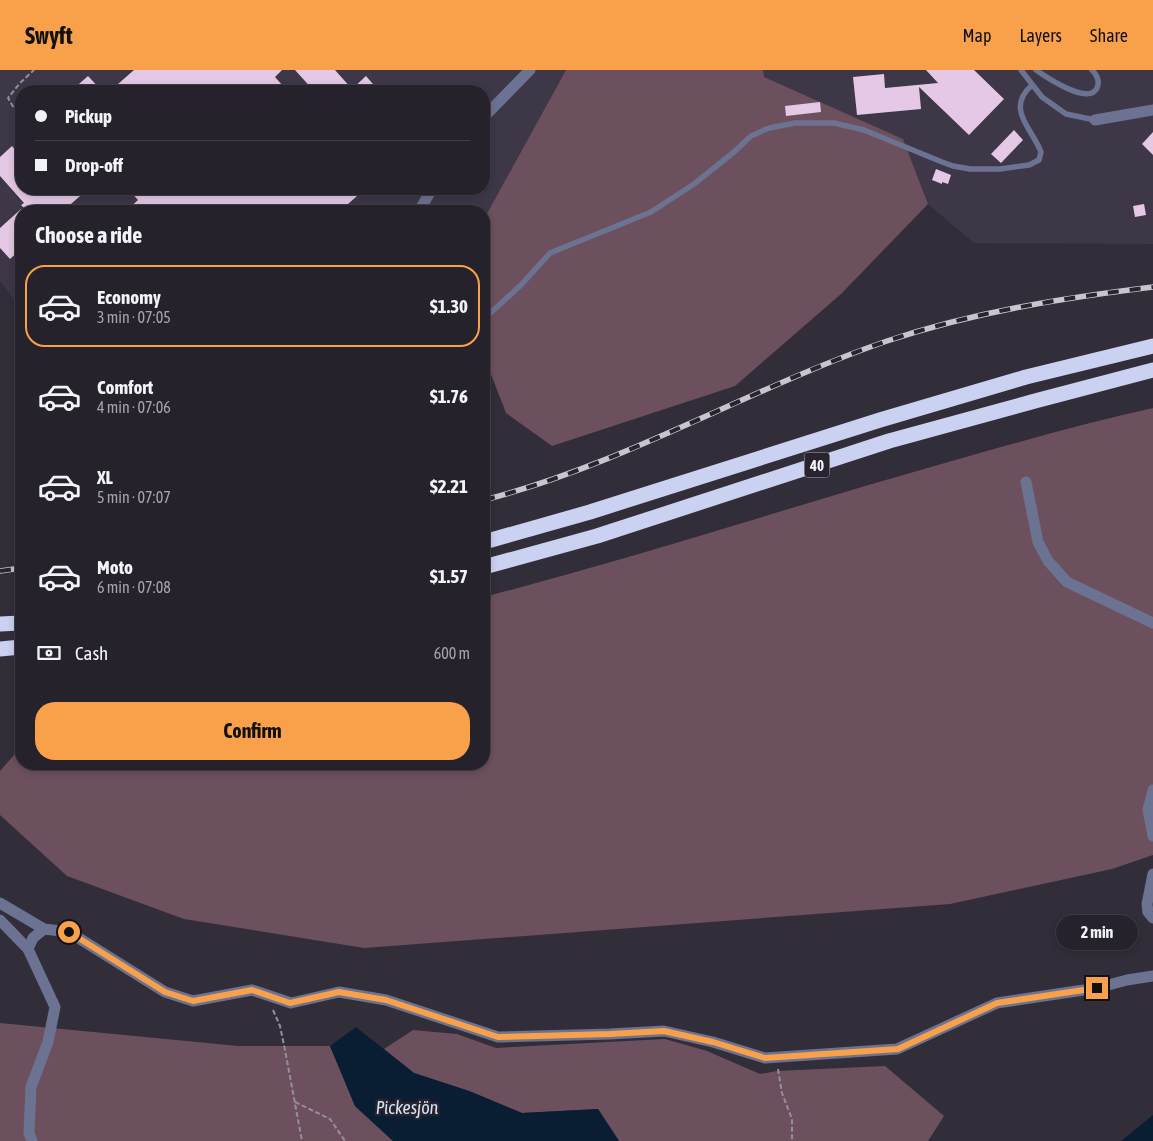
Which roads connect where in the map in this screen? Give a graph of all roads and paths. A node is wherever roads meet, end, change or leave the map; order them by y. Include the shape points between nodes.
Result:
1 (34, 70) edge
2 (530, 70) edge
3 (1021, 70) edge
4 (1036, 70) edge
5 (1092, 70) edge
6 (18, 85) edge
7 (1032, 85) junction
8 (15, 89) edge
9 (15, 110) edge
10 (1153, 110) edge
11 (490, 111) edge
12 (1095, 120) joint
13 (490, 313) edge
14 (1153, 346) edge
15 (1153, 370) edge
16 (1026, 482) dead end
17 (490, 540) edge
18 (490, 565) edge
19 (15, 623) edge
20 (1153, 623) edge
21 (0, 624) edge
22 (15, 648) edge
23 (0, 649) edge
24 (1153, 790) edge
25 (1153, 836) edge
26 (1153, 874) edge
27 (0, 904) edge
28 (1153, 918) edge
29 (0, 920) edge
30 (44, 929) junction
31 (28, 949) junction
32 (1153, 976) edge
33 (271, 996) junction
34 (773, 1058) junction
35 (294, 1102) junction
36 (32, 1141) edge
37 (302, 1141) edge
38 (345, 1141) edge
39 (792, 1141) edge

1 - 6 path
2 - 11 street
3 - 7 lane
4 - 5 lane via 1072,91 1089,94 1095,92 1099,81
7 - 12 lane via 1042,97 1066,114
7 - 13 lane via 1020,106 1021,116 1041,152 1039,160 1029,165 1000,169 953,166 864,130 834,123 796,123 769,128 751,136 694,184 651,212 550,253
8 - 9 path via 8,98
10 - 12 street
14 - 17 highway, 40 via 1026,377 898,414 590,512
15 - 18 highway, 40 via 889,441 597,536
16 - 20 street via 1038,542 1054,568 1067,582
19 - 21 highway
22 - 23 highway
24 - 25 street via 1148,810
26 - 28 street via 1147,904
27 - 30 street
29 - 31 street
30 - 31 street via 33,938
30 - 33 street via 69,932 165,992 193,1001 252,990
31 - 36 street via 55,1007 48,1042 31,1087 29,1134
32 - 34 street via 997,1003 898,1049
33 - 34 street via 290,1003 339,992 386,1000 498,1037 664,1031
33 - 35 path
34 - 39 path via 792,1119
35 - 37 path
35 - 38 path via 330,1119

